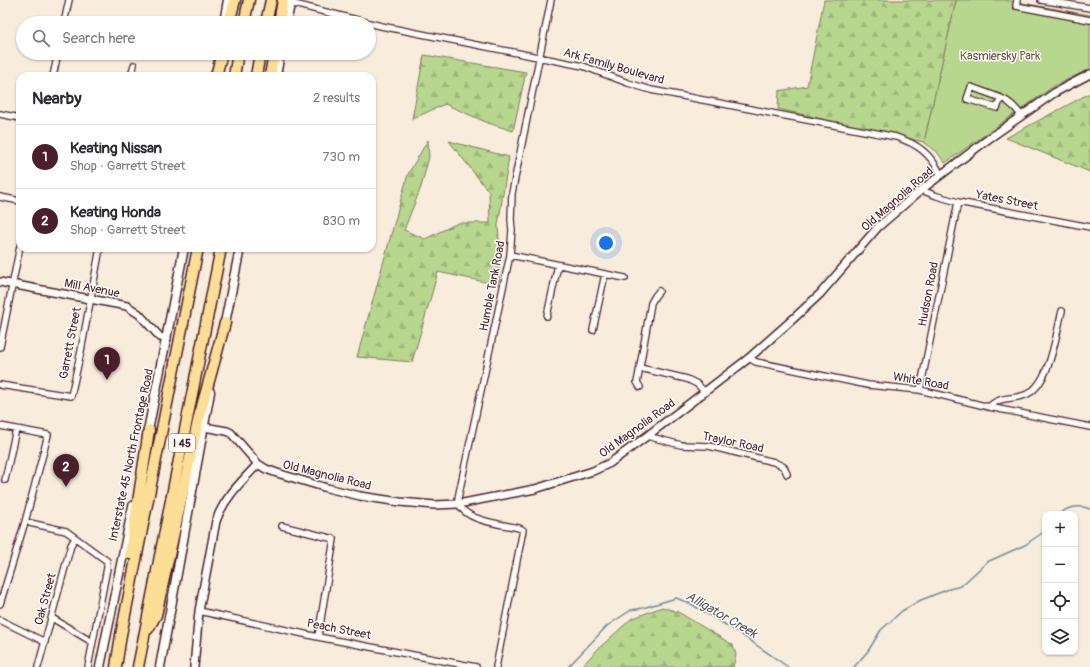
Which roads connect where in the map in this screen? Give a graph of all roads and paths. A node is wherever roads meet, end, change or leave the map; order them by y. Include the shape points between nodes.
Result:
1 (69, 0) edge
2 (228, 0) edge
3 (235, 0) edge
4 (249, 0) edge
5 (271, 0) edge
6 (551, 0) edge
7 (1017, 0) edge
8 (1041, 0) edge
9 (288, 1) edge
10 (1073, 5) junction
11 (1090, 8) edge
12 (66, 16) edge
13 (225, 16) edge
14 (232, 16) edge
15 (246, 16) edge
16 (268, 16) edge
17 (282, 16) edge
18 (287, 16) edge
19 (344, 16) edge
20 (1072, 16) junction
21 (1090, 20) edge
22 (376, 25) edge
23 (540, 57) junction
24 (56, 60) edge
25 (218, 60) edge
26 (237, 60) edge
27 (259, 60) edge
28 (273, 60) edge
29 (279, 60) edge
30 (134, 64) dead end
31 (54, 72) edge
32 (132, 72) edge
33 (216, 72) edge
34 (235, 72) edge
35 (257, 72) edge
36 (271, 72) edge
37 (277, 72) edge
38 (1090, 74) edge
39 (1001, 98) junction
40 (0, 114) edge
41 (1022, 116) junction
42 (16, 117) edge
43 (941, 175) junction
44 (921, 190) junction
45 (0, 197) edge
46 (16, 199) edge
47 (958, 202) junction
48 (1090, 228) edge
49 (19, 252) edge
50 (99, 252) edge
51 (183, 252) edge
52 (197, 252) edge
53 (220, 252) edge
54 (239, 252) edge
55 (510, 255) junction
56 (558, 265) junction
57 (605, 274) junction
58 (625, 278) dead end
59 (0, 282) edge
60 (13, 284) junction
61 (659, 291) dead end
62 (90, 299) junction
63 (1062, 311) dead end
64 (547, 316) dead end
65 (225, 322) junction
66 (593, 330) dead end
67 (167, 339) junction
68 (0, 347) edge
69 (749, 358) junction
70 (640, 368) junction
71 (0, 385) edge
72 (640, 387) dead end
73 (920, 390) junction
74 (704, 391) junction
75 (988, 407) junction
76 (0, 426) edge
77 (204, 427) junction
78 (1090, 427) edge
79 (16, 429) junction
80 (149, 430) junction
81 (646, 436) junction
82 (258, 464) junction
83 (786, 474) dead end
84 (4, 480) dead end
85 (458, 504) junction
86 (30, 523) dead end
87 (282, 526) dead end
88 (76, 538) junction
89 (0, 604) edge
90 (199, 612) junction
91 (52, 618) junction
92 (0, 620) edge
93 (121, 635) junction
94 (318, 637) junction
95 (143, 638) junction
96 (45, 642) junction
97 (92, 642) junction
98 (38, 667) edge
99 (88, 667) edge
100 (100, 667) edge
101 (116, 667) edge
102 (138, 667) edge
103 (160, 667) edge
104 (194, 667) edge
105 (476, 667) edge
106 (496, 667) edge

1 - 12 street
2 - 13 main road
3 - 14 highway
4 - 15 highway
5 - 16 highway
6 - 23 street, Humble Tank Road
7 - 20 street via 1016,6
8 - 10 street
9 - 17 highway
9 - 18 main road
9 - 19 street, Ark Family Boulevard
10 - 11 street
10 - 20 street
20 - 21 street
22 - 23 street, Ark Family Boulevard
23 - 43 street, Ark Family Boulevard via 583,66 651,90 900,139 925,151
23 - 55 street, Humble Tank Road via 512,193
24 - 31 street
25 - 33 highway
26 - 34 highway
27 - 35 highway
28 - 36 highway
29 - 37 main road
30 - 32 street
38 - 41 street, Old Magnolia Road via 1054,93
39 - 39 street via 971,87 967,99 997,108
39 - 41 street via 1013,105
40 - 42 street
41 - 43 street, Old Magnolia Road
43 - 44 street, Old Magnolia Road
44 - 47 street, Yates Street
44 - 69 street, Old Magnolia Road via 878,227 820,294
45 - 46 street
47 - 48 street, Yates Street
47 - 73 street, Hudson Road
49 - 60 street
50 - 62 street, Garrett Street
51 - 67 main road, Interstate 45 North Frontage Road
52 - 93 highway, I 45
53 - 95 highway, I 45
54 - 65 main road
55 - 56 street
55 - 85 street, Humble Tank Road
56 - 57 street
56 - 64 street
57 - 58 street
57 - 66 street
59 - 60 street, Mill Avenue
60 - 62 street, Mill Avenue
60 - 68 street
61 - 70 street via 652,303
62 - 67 street, Mill Avenue via 122,305 133,310 160,337
62 - 71 street, Garrett Street via 71,396
63 - 75 street via 1047,372 1038,385 1027,394 996,401
65 - 77 main road
65 - 95 highway via 199,417 156,615
67 - 80 main road, Interstate 45 North Frontage Road
69 - 73 street, White Road via 756,362 868,384
69 - 74 street, Old Magnolia Road
70 - 72 street
70 - 74 street via 687,379
73 - 75 street, White Road
74 - 81 street, Old Magnolia Road
75 - 78 street, White Road
76 - 79 street
77 - 82 street via 231,433
77 - 103 main road
79 - 84 street
79 - 89 street via 48,435
80 - 93 highway
80 - 100 main road, Interstate 45 North Frontage Road
81 - 83 street, Traylor Road via 681,445 709,446 774,462 784,467
81 - 85 street, Old Magnolia Road via 610,463 579,477 536,489
82 - 85 street, Old Magnolia Road via 283,475 360,496 400,502
82 - 90 street via 230,494 221,508 216,521
85 - 106 street via 472,516 523,530
86 - 88 street via 66,531
87 - 94 street via 334,539
88 - 91 street, Oak Street via 71,546
88 - 97 street via 107,561
90 - 94 street, Peach Street
90 - 104 street
91 - 96 street, Oak Street
91 - 97 street
92 - 96 street
93 - 101 highway, I 45
94 - 105 street, Peach Street
95 - 102 highway, I 45
96 - 98 street, Oak Street
97 - 99 street

